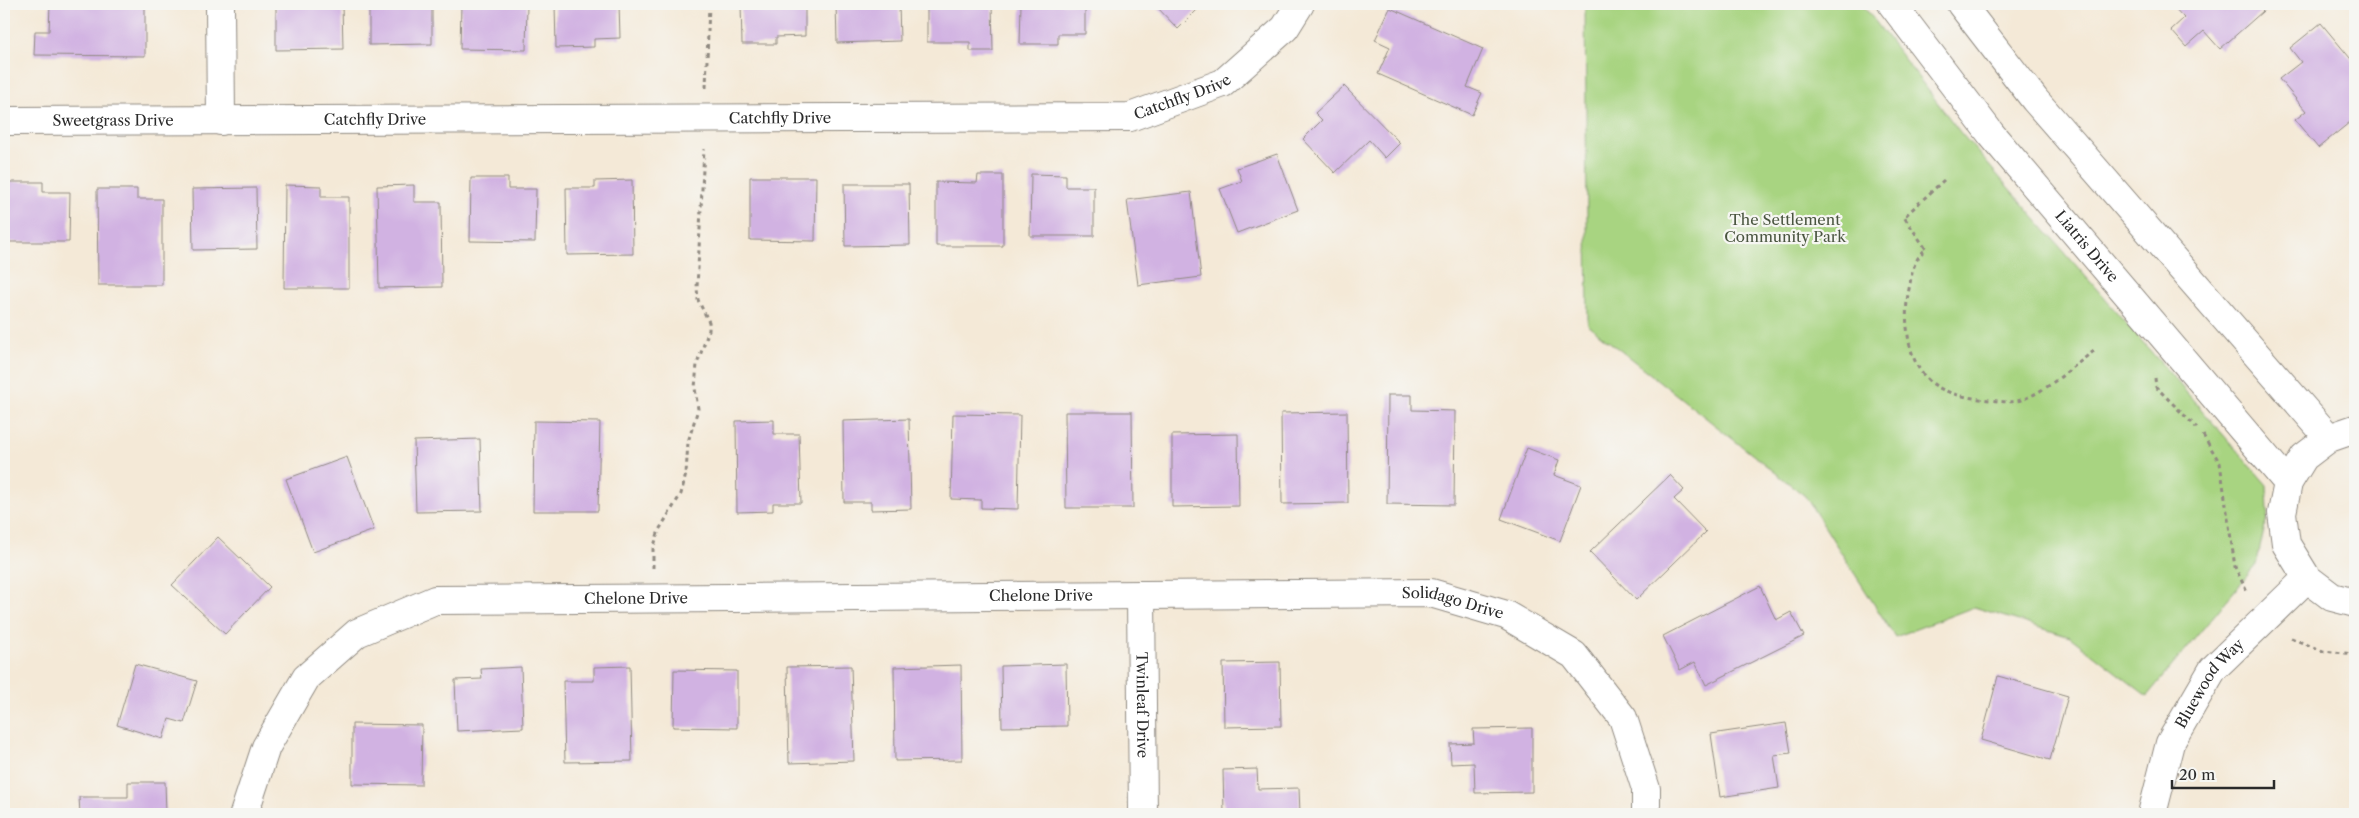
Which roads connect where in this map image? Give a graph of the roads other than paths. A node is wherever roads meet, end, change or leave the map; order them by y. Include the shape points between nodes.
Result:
1 (220, 4) edge
2 (1300, 4) edge
3 (1892, 4) edge
4 (1961, 4) edge
5 (4, 121) edge
6 (222, 121) junction
7 (2355, 429) edge
8 (2329, 438) junction
9 (2288, 483) junction
10 (2307, 578) junction
11 (1140, 595) junction
12 (2355, 603) edge
13 (244, 814) edge
14 (1143, 814) edge
15 (1646, 814) edge
16 (2152, 814) edge

1 - 6 street
2 - 6 street, Catchfly Drive via 1285,28 1223,83 1130,117
3 - 9 street, Liatris Drive via 1992,134
4 - 8 street via 2035,100
5 - 6 street, Sweetgrass Drive
7 - 8 street
8 - 9 street via 2304,457
9 - 10 street via 2282,513 2286,544
10 - 12 street via 2332,596
10 - 16 street, Bluewood Way via 2213,669 2170,742
11 - 13 street, Chelone Drive via 435,600 357,633 306,678 266,747
11 - 14 street, Twinleaf Drive
11 - 15 street, Solidago Drive via 1431,593 1506,615 1574,655 1623,718 1646,789

